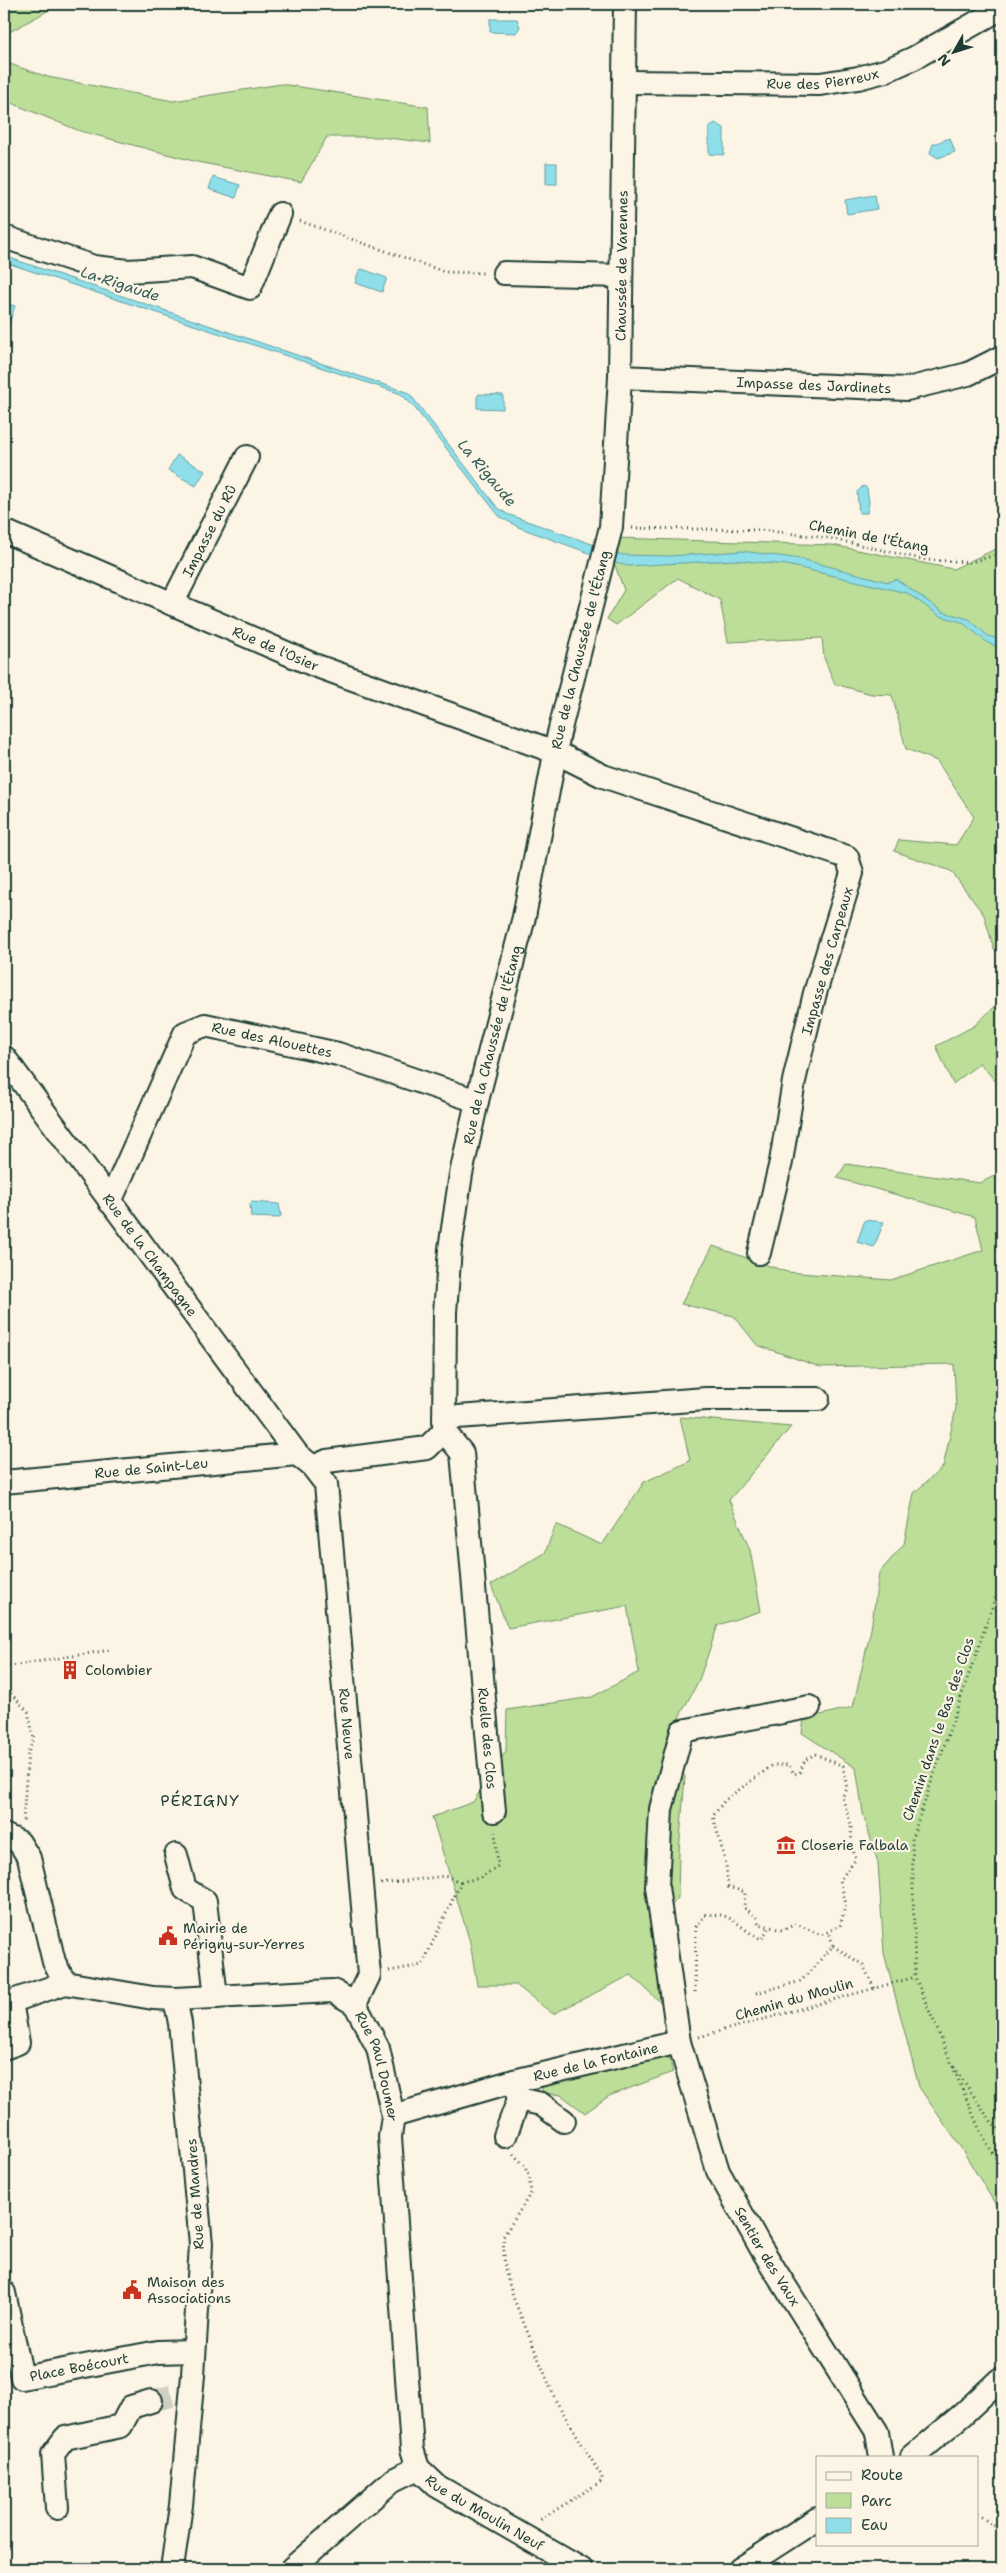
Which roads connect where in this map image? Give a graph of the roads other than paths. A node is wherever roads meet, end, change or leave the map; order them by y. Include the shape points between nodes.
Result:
1 (625, 4) edge
2 (1002, 8) edge
3 (625, 82) junction
4 (280, 214) road end
5 (4, 237) edge
6 (504, 273) road end
7 (621, 276) junction
8 (1002, 357) edge
9 (620, 377) junction
10 (246, 457) dead end
11 (4, 531) edge
12 (607, 545) joint
13 (172, 604) junction
14 (555, 752) junction
15 (4, 1057) edge
16 (477, 1101) junction
17 (110, 1202) junction
18 (759, 1253) dead end
19 (818, 1398) dead end
20 (444, 1425) junction
21 (305, 1460) junction
22 (4, 1482) edge
23 (809, 1707) dead end
24 (494, 1811) road end
25 (11, 1839) edge
26 (176, 1855) dead end
27 (66, 1984) junction
28 (216, 1997) junction
29 (175, 1999) junction
30 (7, 2002) edge
31 (355, 2004) junction
32 (679, 2042) junction
33 (4, 2048) edge
34 (516, 2090) junction
35 (393, 2116) junction
36 (564, 2121) dead end
37 (505, 2136) road end
38 (4, 2293) edge
39 (193, 2351) junction
40 (998, 2380) dead end
41 (150, 2401) tunnel mouth
42 (880, 2456) edge
43 (913, 2456) edge
44 (418, 2468) junction
45 (57, 2508) dead end
46 (816, 2520) edge
47 (172, 2569) edge
48 (291, 2569) edge
49 (581, 2569) edge
50 (740, 2569) edge

1 - 3 street, Chaussée de Varennes
2 - 3 street, Rue des Pierreux via 914,58 858,78 820,84
3 - 7 street, Chaussée de Varennes
4 - 5 street via 250,288 192,267 128,271 94,267
6 - 7 street
7 - 9 street, Chaussée de Varennes
8 - 9 street, Impasse des Jardinets via 968,374 907,389
9 - 12 street, Chaussée de Varennes
10 - 13 street, Impasse du Rû
11 - 13 street, Rue de l'Osier
12 - 14 street, Rue de la Chaussée de l'Étang
13 - 14 street, Rue de l'Osier via 314,665
14 - 16 street, Rue de la Chaussée de l'Étang via 524,916
14 - 18 street, Impasse des Carpeaux via 603,776 847,857 852,873 796,1072 781,1162
15 - 17 street, Rue de la Champagne
16 - 17 street, Rue des Alouettes via 338,1054 205,1025 185,1033
16 - 20 street, Rue de la Chaussée de l'Étang via 461,1174 450,1249 445,1312
17 - 21 street, Rue de la Champagne
19 - 20 street via 706,1399
20 - 21 street via 427,1448 327,1461
20 - 24 street, Ruelle des Clos via 462,1453
21 - 22 street, Rue de Saint-Leu
21 - 31 street, Rue Neuve via 326,1484 369,1975
23 - 32 street, Sentier des Vaux via 682,1731 661,1809 657,1887
25 - 27 street via 29,1858 54,1962
26 - 28 street via 185,1889 205,1901
27 - 29 street, Rue Paul Doumer
27 - 30 street
28 - 29 street, Rue Paul Doumer
28 - 31 street, Rue Paul Doumer via 332,1991
29 - 39 street, Rue de Mandres via 201,2244
30 - 33 street via 18,2043
31 - 35 street, Rue Paul Doumer via 378,2048
32 - 34 street, Rue de la Fontaine
32 - 42 street, Sentier des Vaux via 718,2171 761,2248 877,2432
34 - 35 street, Rue de la Fontaine
34 - 36 street, Rue de la Fontaine
34 - 37 street
35 - 44 street, Rue Paul Doumer via 390,2137 412,2449
38 - 39 street, Place Boécourt via 22,2378 158,2352
39 - 47 street, Rue de Mandres via 181,2394 181,2505
40 - 43 street
41 - 45 street via 131,2407 121,2426 65,2438 53,2454
44 - 48 street via 393,2480
44 - 49 street, Rue du Moulin Neuf via 437,2486
46 - 50 street

